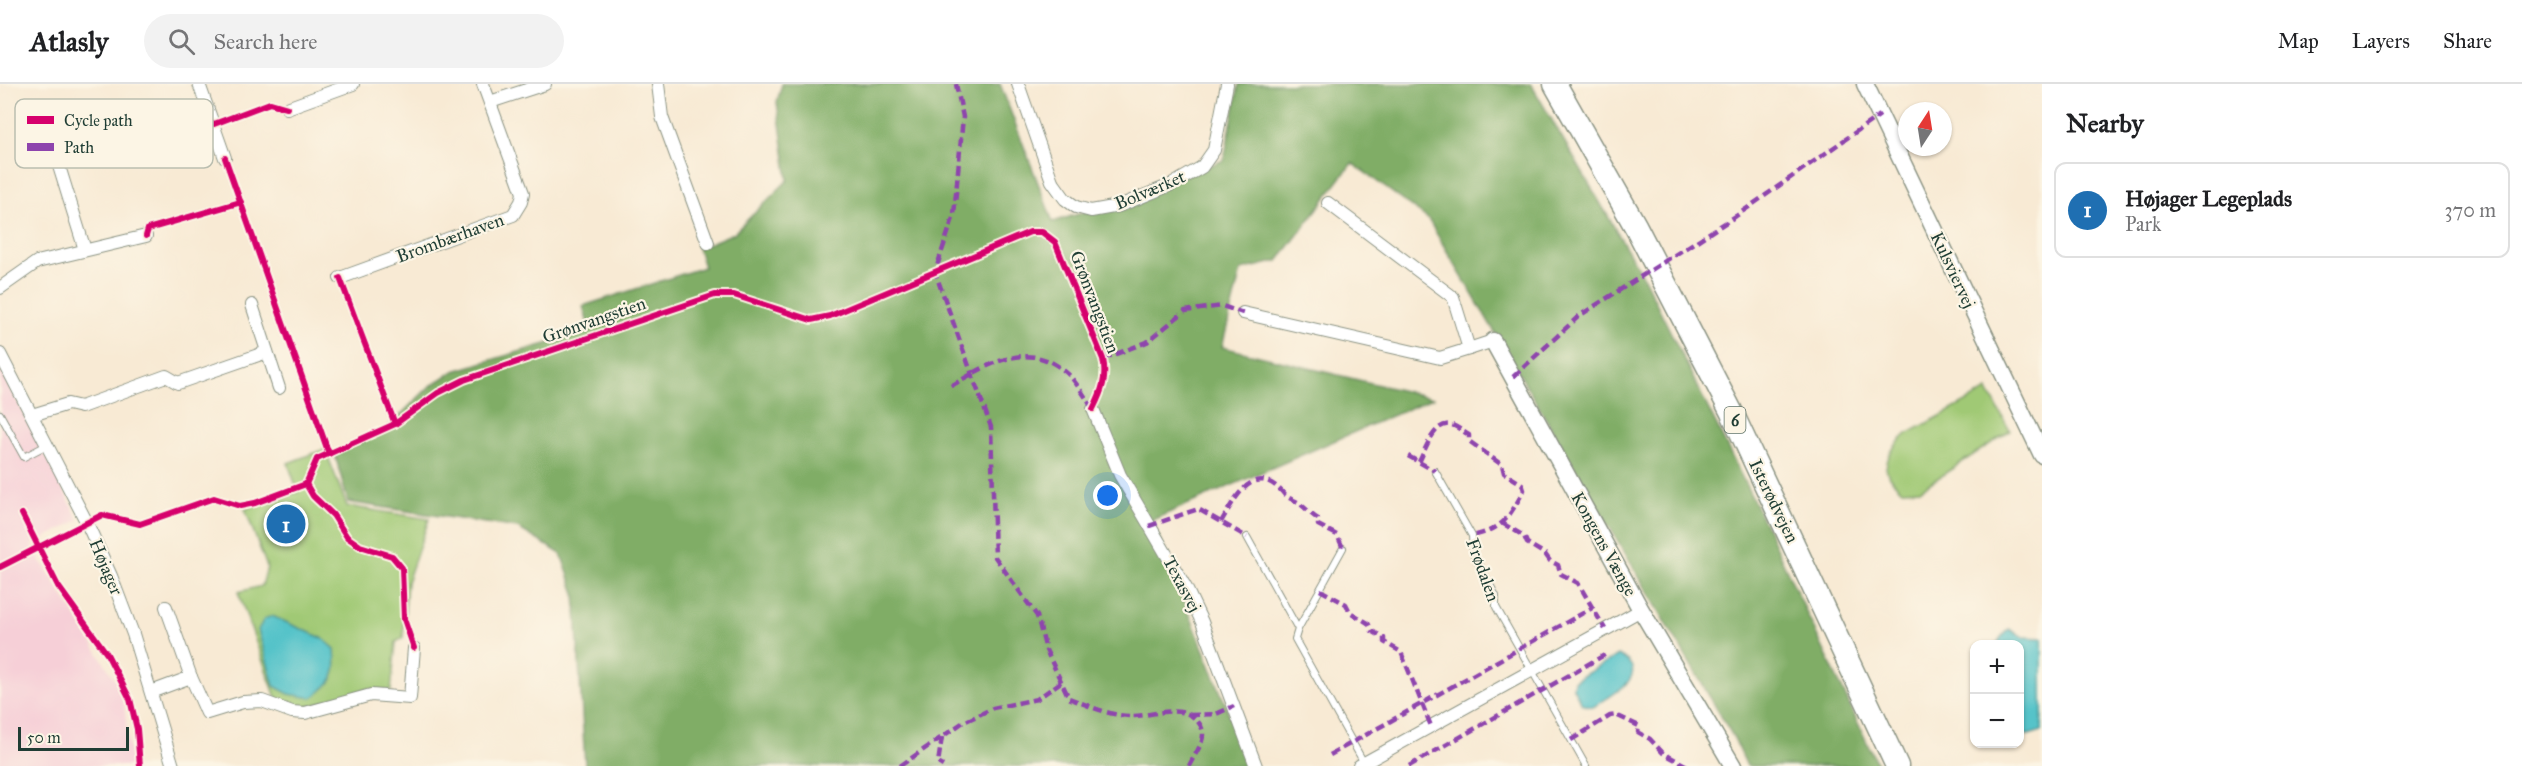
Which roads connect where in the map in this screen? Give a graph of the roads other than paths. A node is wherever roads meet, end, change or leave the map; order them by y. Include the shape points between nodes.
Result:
1 (200, 84) edge
2 (353, 84) edge
3 (483, 84) edge
4 (545, 84) edge
5 (658, 84) edge
6 (1018, 84) edge
7 (1227, 84) edge
8 (1554, 84) edge
9 (1865, 84) edge
10 (205, 99) edge
11 (490, 102) junction
12 (287, 108) dead end
13 (213, 122) edge
14 (225, 158) dead end
15 (60, 168) edge
16 (1328, 203) dead end
17 (146, 236) dead end
18 (708, 243) dead end
19 (85, 250) junction
20 (340, 278) dead end
21 (0, 288) edge
22 (252, 305) dead end
23 (1243, 313) dead end
24 (1493, 341) joint
25 (1469, 349) junction
26 (267, 352) junction
27 (0, 354) edge
28 (279, 388) dead end
29 (1094, 409) dead end
30 (0, 414) edge
31 (32, 415) junction
32 (47, 446) junction
33 (2042, 455) edge
34 (1435, 471) dead end
35 (1247, 537) dead end
36 (1343, 548) dead end
37 (166, 607) dead end
38 (1641, 609) junction
39 (1298, 629) junction
40 (414, 648) dead end
41 (1532, 670) junction
42 (191, 677) junction
43 (151, 692) junction
44 (1363, 765) edge
45 (174, 766) edge
46 (1256, 766) edge
47 (1586, 766) edge
48 (1733, 766) edge
49 (1897, 766) edge

1 - 10 street
2 - 12 street
3 - 11 street, Brombærhaven
4 - 11 street
5 - 18 street via 662,117
6 - 7 street, Bolværket via 1052,182 1065,199 1091,211 1119,206 1173,184 1202,167 1214,150
8 - 49 highway, Isterødvejen / 6 via 1636,227 1726,403
9 - 33 street, Kulsviervej
11 - 20 street, Brombærhaven via 523,193 518,210
13 - 14 street
15 - 19 street
16 - 25 street via 1453,297
17 - 19 street
19 - 21 street via 37,262
22 - 26 street
23 - 25 street, Kongens Vænge via 1440,358
24 - 25 street, Kongens Vænge
24 - 38 street, Kongens Vænge
26 - 28 street
26 - 31 street via 178,383 166,376 81,406 68,404
27 - 31 street, Højager
29 - 46 street, Texasvej via 1120,475 1202,622
30 - 32 lane via 24,458
31 - 32 street, Højager
32 - 43 street, Højager via 111,576
34 - 41 lane, Frødalen via 1472,536 1473,553 1496,596 1496,607
35 - 39 lane
36 - 39 lane
37 - 42 street
38 - 41 street
38 - 48 street, Kongens Vænge
39 - 44 lane via 1295,639
40 - 42 street via 410,698 371,695 305,713 262,701 207,712
41 - 44 street
41 - 47 lane, Frødalen
42 - 43 street
43 - 45 street, Højager

